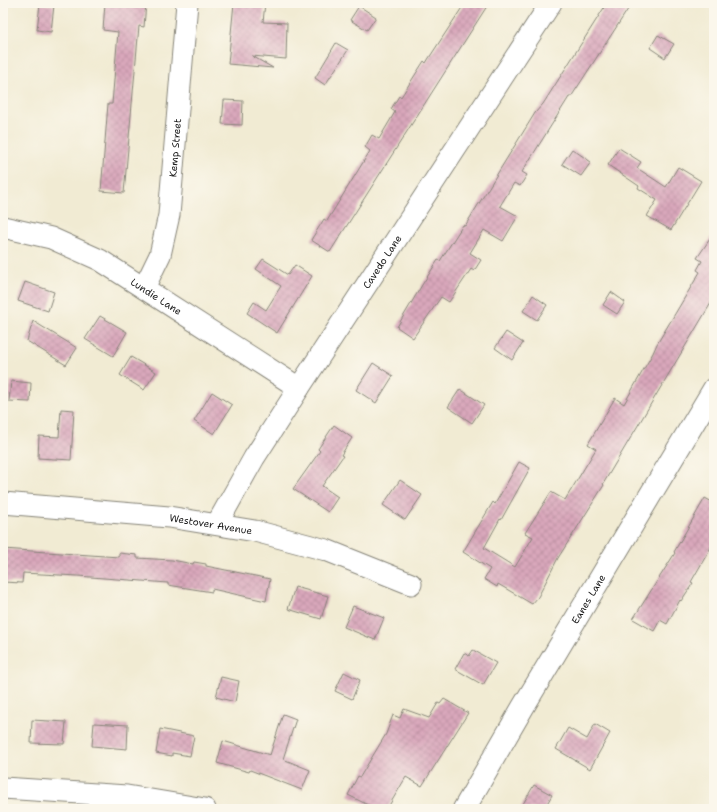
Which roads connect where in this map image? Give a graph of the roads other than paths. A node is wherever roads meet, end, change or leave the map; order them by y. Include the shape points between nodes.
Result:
1 (187, 3) edge
2 (551, 3) edge
3 (3, 227) edge
4 (144, 288) junction
5 (299, 388) junction
6 (714, 389) edge
7 (3, 503) edge
8 (217, 524) junction
9 (411, 584) dead end
10 (3, 788) edge
11 (205, 809) edge
12 (464, 809) edge

1 - 4 street, Kemp Street via 169,214 160,255
2 - 5 street, Cavedo Lane
3 - 4 street, Lundie Lane via 51,238 70,246 100,260
4 - 5 street, Lundie Lane
5 - 8 street, Cavedo Lane via 254,458
6 - 12 street, Eanes Lane via 522,707
7 - 8 street, Westover Avenue via 169,517
8 - 9 street, Westover Avenue via 255,531 326,550
10 - 11 street via 128,796

